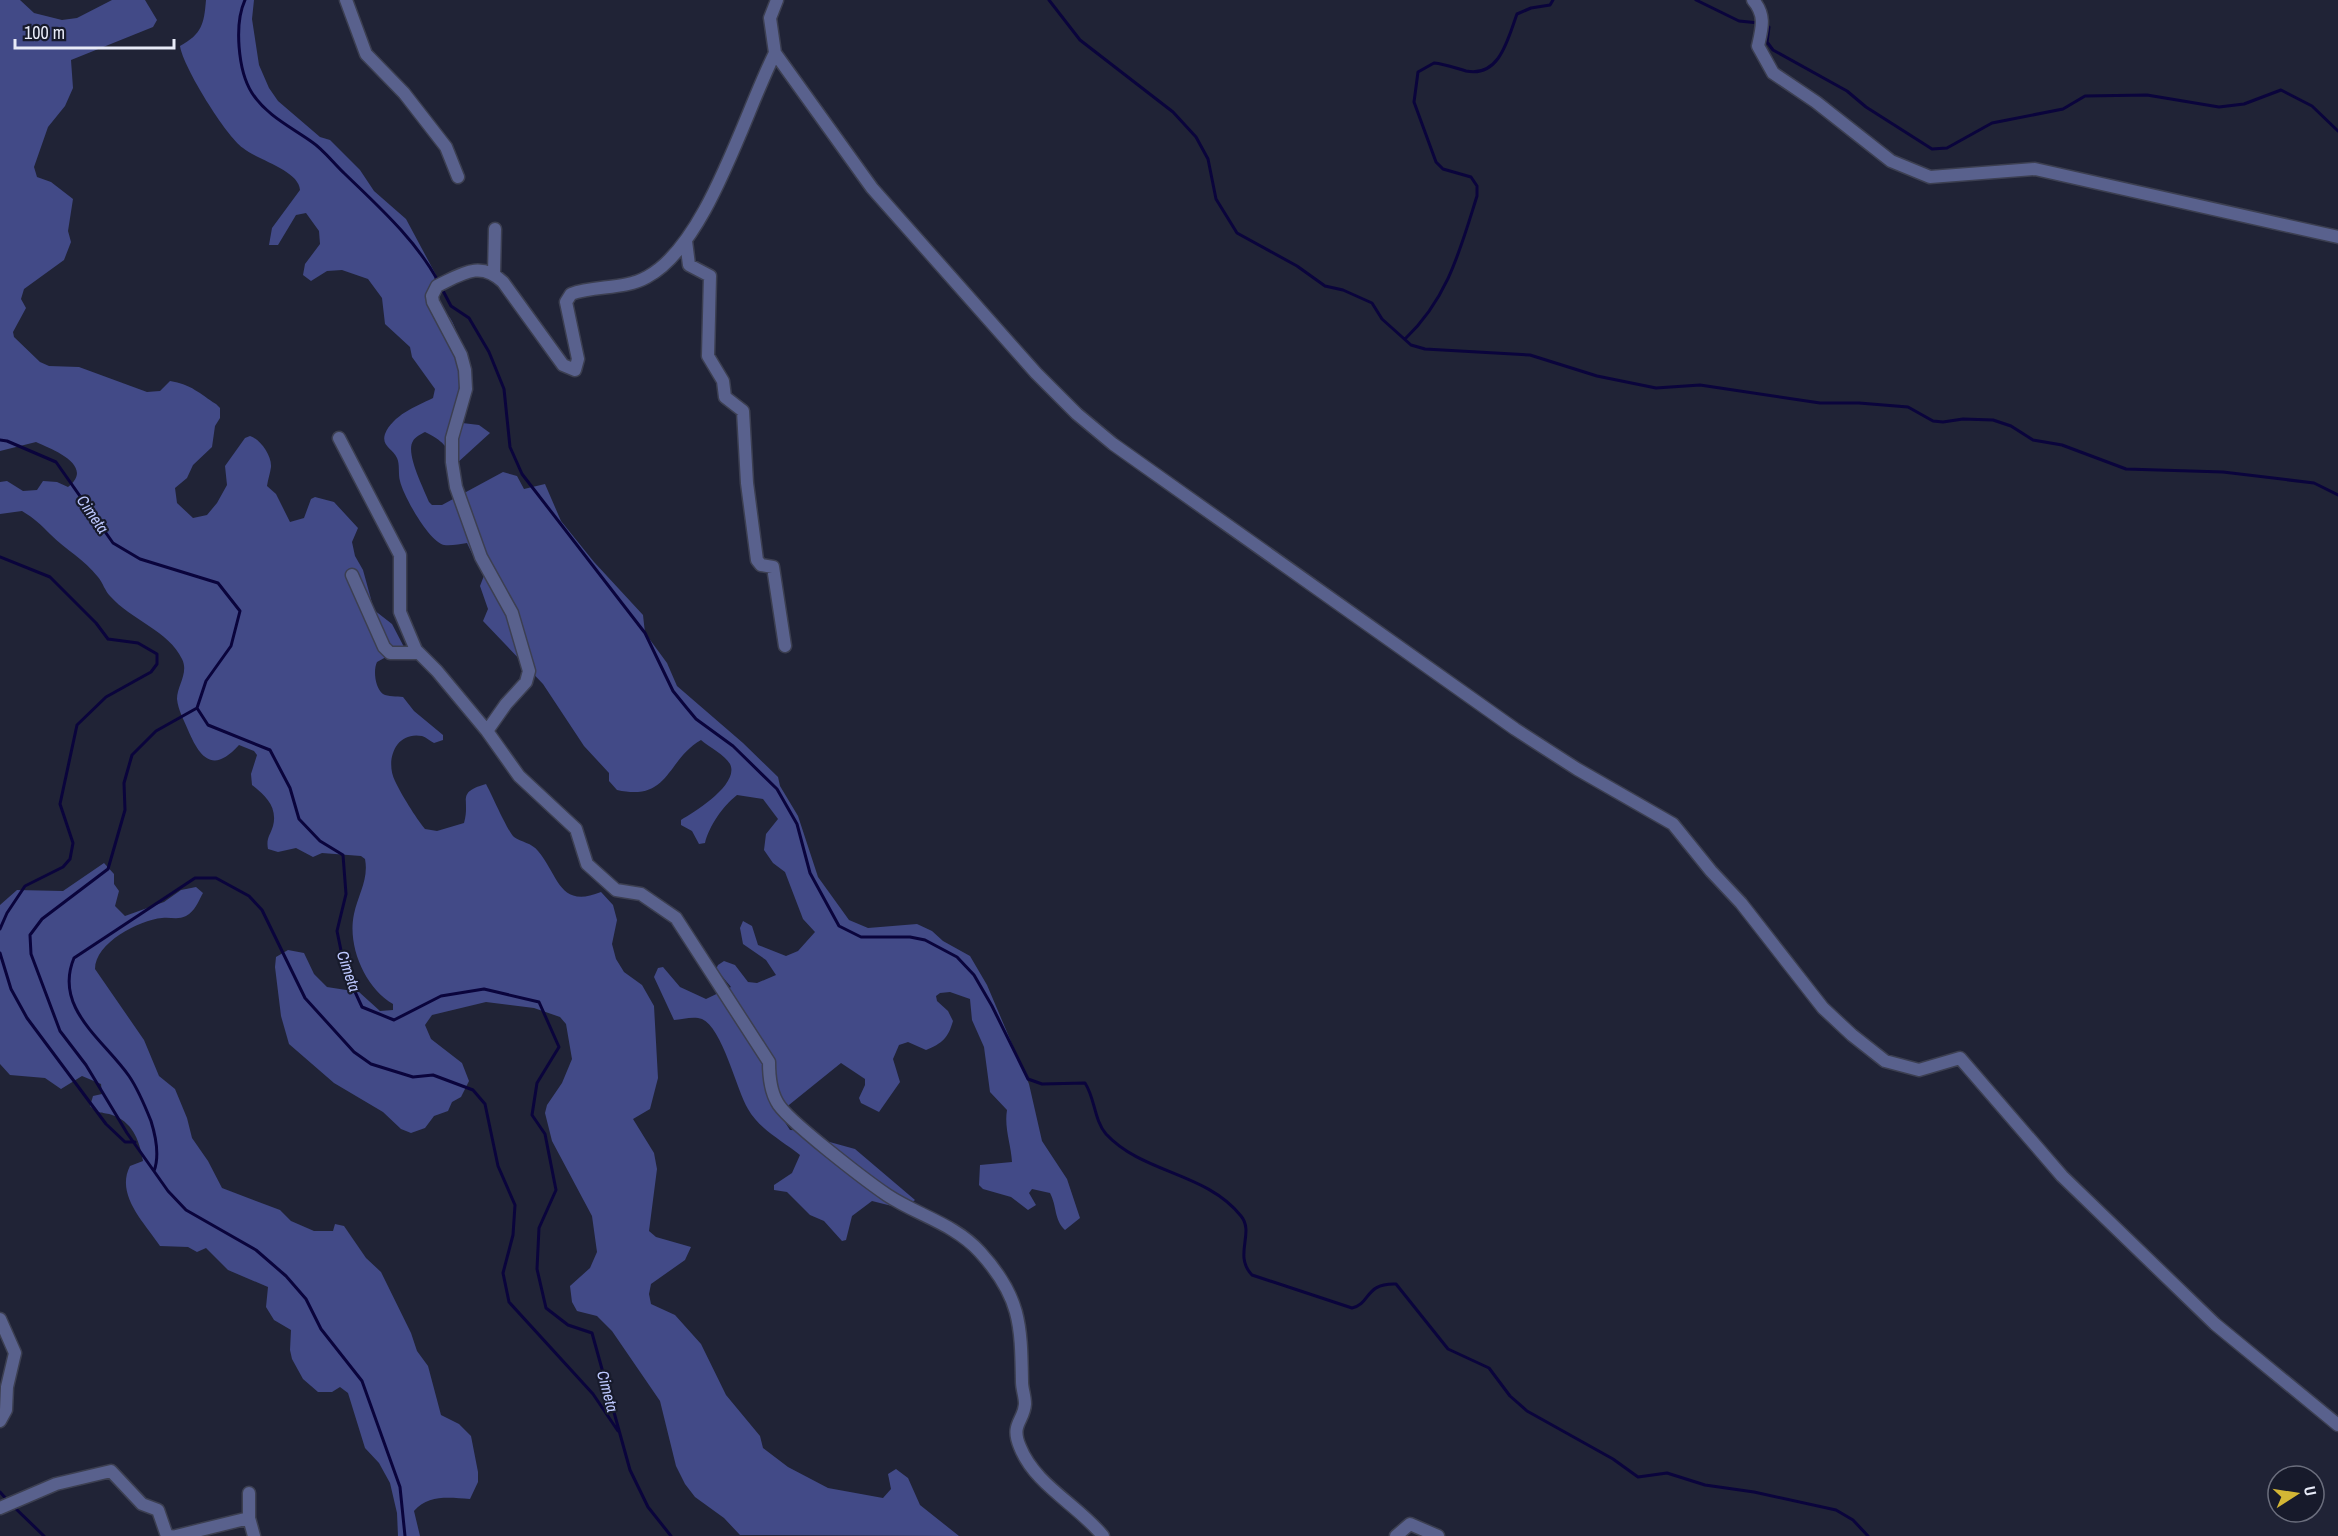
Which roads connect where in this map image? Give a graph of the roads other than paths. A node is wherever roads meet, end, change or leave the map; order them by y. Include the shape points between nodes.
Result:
1 (346, 0) edge
2 (777, 0) edge
3 (1753, 0) edge
4 (775, 53) junction
5 (458, 177) dead end
6 (495, 229) dead end
7 (2338, 237) edge
8 (686, 242) junction
9 (494, 273) junction
10 (339, 438) dead end
11 (352, 575) dead end
12 (785, 646) dead end
13 (418, 653) junction
14 (487, 731) junction
15 (0, 1319) edge
16 (0, 1421) edge
17 (2338, 1425) edge
18 (249, 1493) dead end
19 (0, 1508) edge
20 (249, 1518) junction
21 (171, 1536) edge
22 (176, 1536) edge
23 (254, 1536) edge
24 (1103, 1536) edge
25 (1396, 1536) edge
26 (1438, 1536) edge

1 - 5 street via 366,54 404,93 446,147
2 - 4 street via 770,18
3 - 7 street via 1761,9 1763,25 1758,46 1773,73 1891,162 1930,177 2035,169
4 - 8 street via 729,160
4 - 17 street via 872,188 1077,414 1113,444 1515,729 1673,824 1823,1008 1852,1035 1885,1061 1919,1070 1960,1058 2062,1176 2198,1308
6 - 9 street
8 - 9 street via 675,258 644,279 571,294 566,302 579,359 575,370 562,365
8 - 12 street via 688,265 710,276 708,356 723,381 725,397 743,411 757,560 773,567
9 - 14 street via 475,270 437,286 432,296 465,370 466,389 452,438 456,487 480,557 512,613 529,671 526,682
10 - 13 street via 400,555 400,612
11 - 13 street via 384,647 390,653
13 - 14 street
14 - 24 street via 519,776 576,829 587,864 616,890 641,894 676,918 769,1062 769,1078 777,1103 797,1124 888,1196 953,1230 979,1250 996,1271 1021,1327 1025,1405 1015,1432 1019,1446 1038,1474
15 - 16 street via 15,1353 6,1410
18 - 20 street
19 - 21 street via 56,1484 111,1471 142,1504 158,1510
20 - 22 street
20 - 23 street
25 - 26 street via 1410,1524

